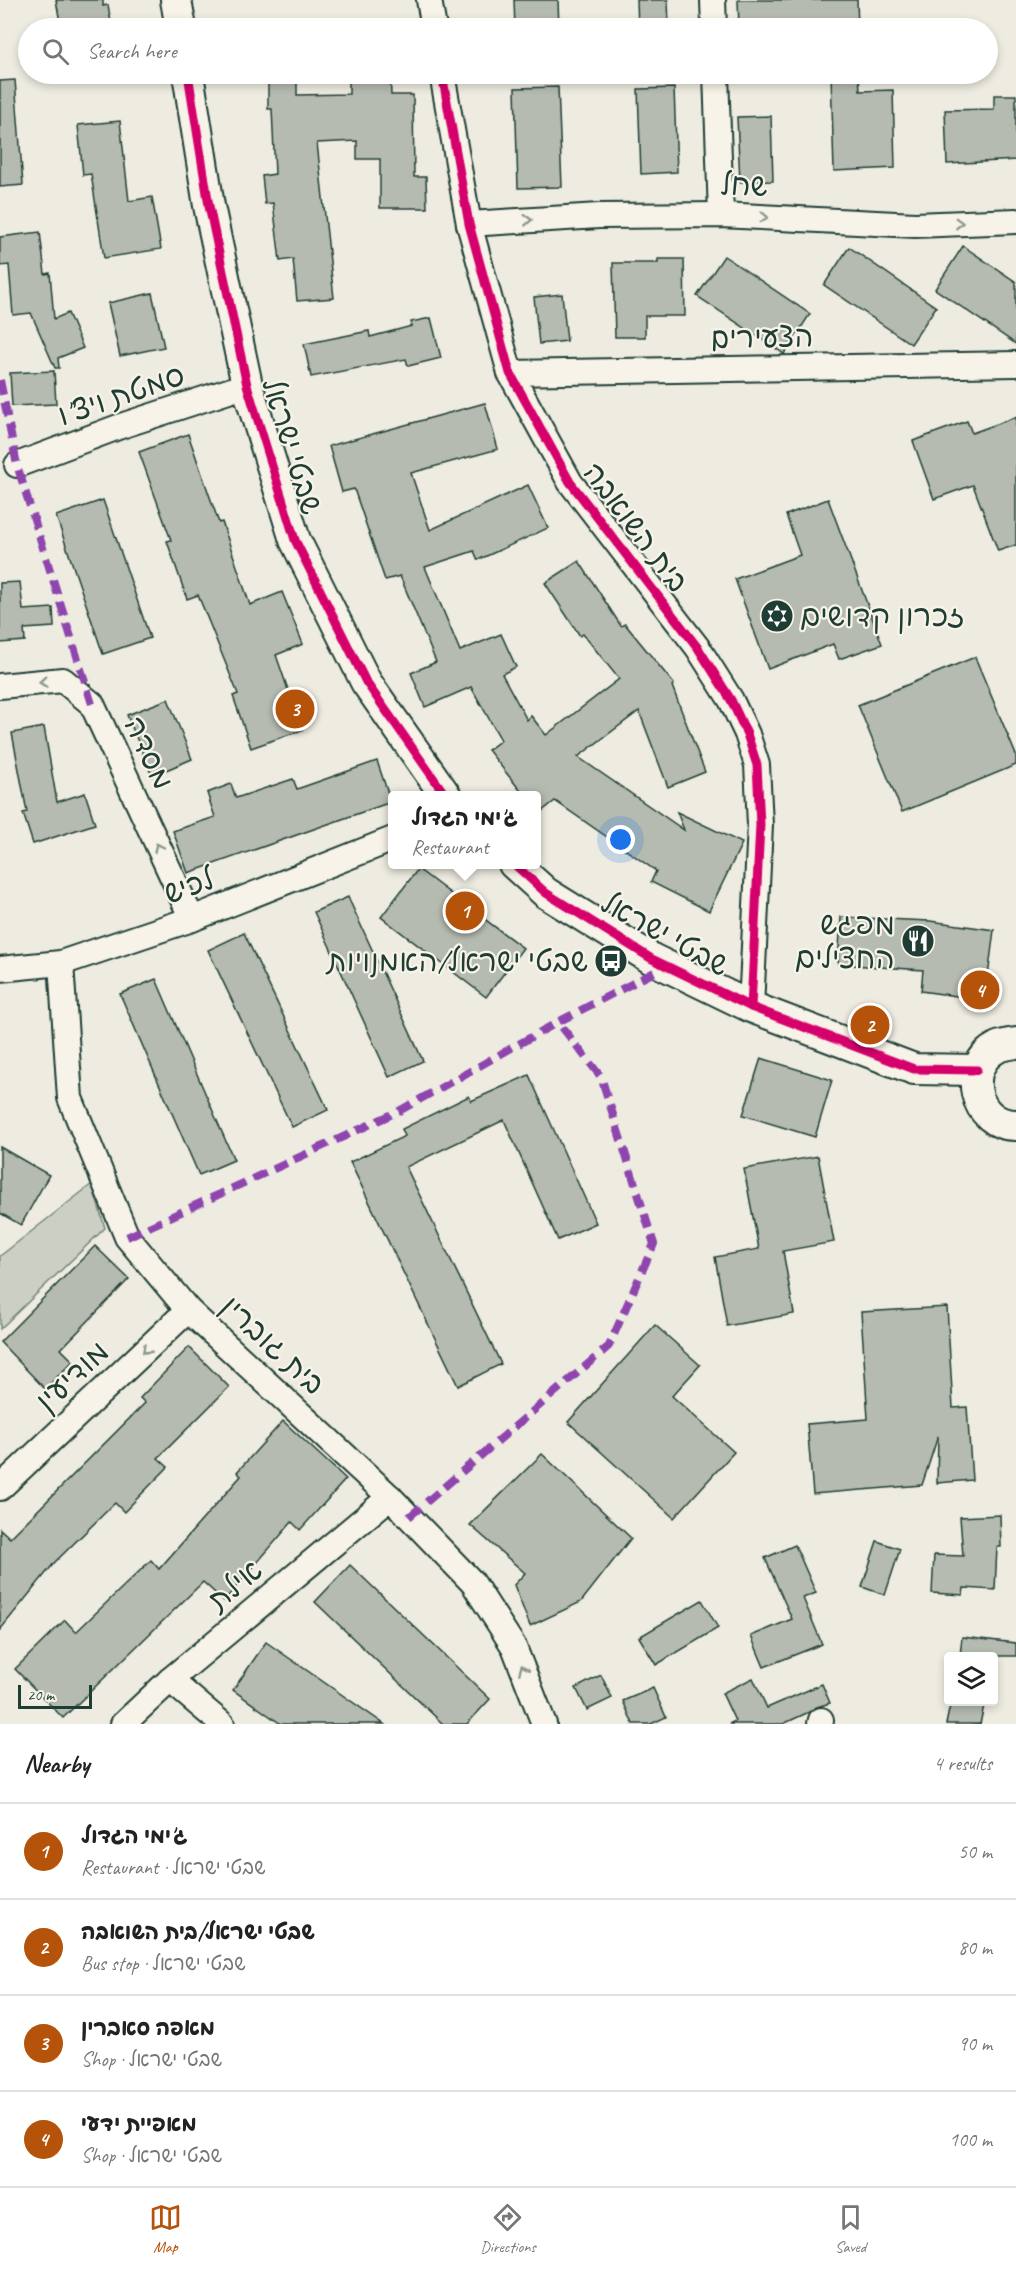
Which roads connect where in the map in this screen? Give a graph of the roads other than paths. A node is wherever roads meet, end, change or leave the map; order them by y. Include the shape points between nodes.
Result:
1 (176, 0) edge
2 (429, 0) edge
3 (713, 0) edge
4 (179, 18) edge
5 (432, 18) edge
6 (714, 18) edge
7 (190, 84) edge
8 (444, 84) edge
9 (716, 84) edge
10 (721, 215) junction
11 (1016, 221) edge
12 (469, 224) junction
13 (1016, 364) edge
14 (510, 373) junction
15 (247, 385) junction
16 (17, 465) dead end
17 (0, 687) edge
18 (443, 791) edge
19 (388, 841) edge
20 (520, 869) edge
21 (192, 919) junction
22 (61, 963) junction
23 (0, 969) edge
24 (751, 1007) junction
25 (1016, 1043) edge
26 (976, 1070) junction
27 (1016, 1125) edge
28 (188, 1310) junction
29 (0, 1488) edge
30 (390, 1497) junction
31 (170, 1680) junction
32 (123, 1724) edge
33 (222, 1724) edge
34 (544, 1724) edge

1 - 4 street
2 - 5 street
3 - 6 street
7 - 15 street, שבטי ישראל via 209,207
8 - 12 street, בית השואבה
9 - 10 street
10 -> 11 street, שחל via 915,225
12 -> 10 street, שחל via 599,216
12 - 14 street, בית השואבה
13 - 14 street, הצעירים
14 - 24 street, בית השואבה via 570,482 698,648 747,734 757,765 760,825
15 - 16 street, סמטת ויצ"ו
15 - 18 street, שבטי ישראל via 295,540 366,682
21 -> 17 street, מסדה via 92,704 63,680
19 - 21 street, לכיש
20 - 24 street, שבטי ישראל via 546,893 652,959
21 - 22 street, לכיש
22 - 23 street, לכיש
22 - 28 street, בית גוברין via 70,1098 127,1237
24 - 26 street, שבטי ישראל via 914,1069
25 - 26 street via 988,1054
26 - 27 street via 977,1097 986,1112
28 -> 29 street, מודיעין
28 - 30 street, בית גוברין
30 - 31 street, אילת
34 -> 30 street, בית גוברין via 514,1647 473,1583
31 - 32 street, אילת
31 - 33 street

